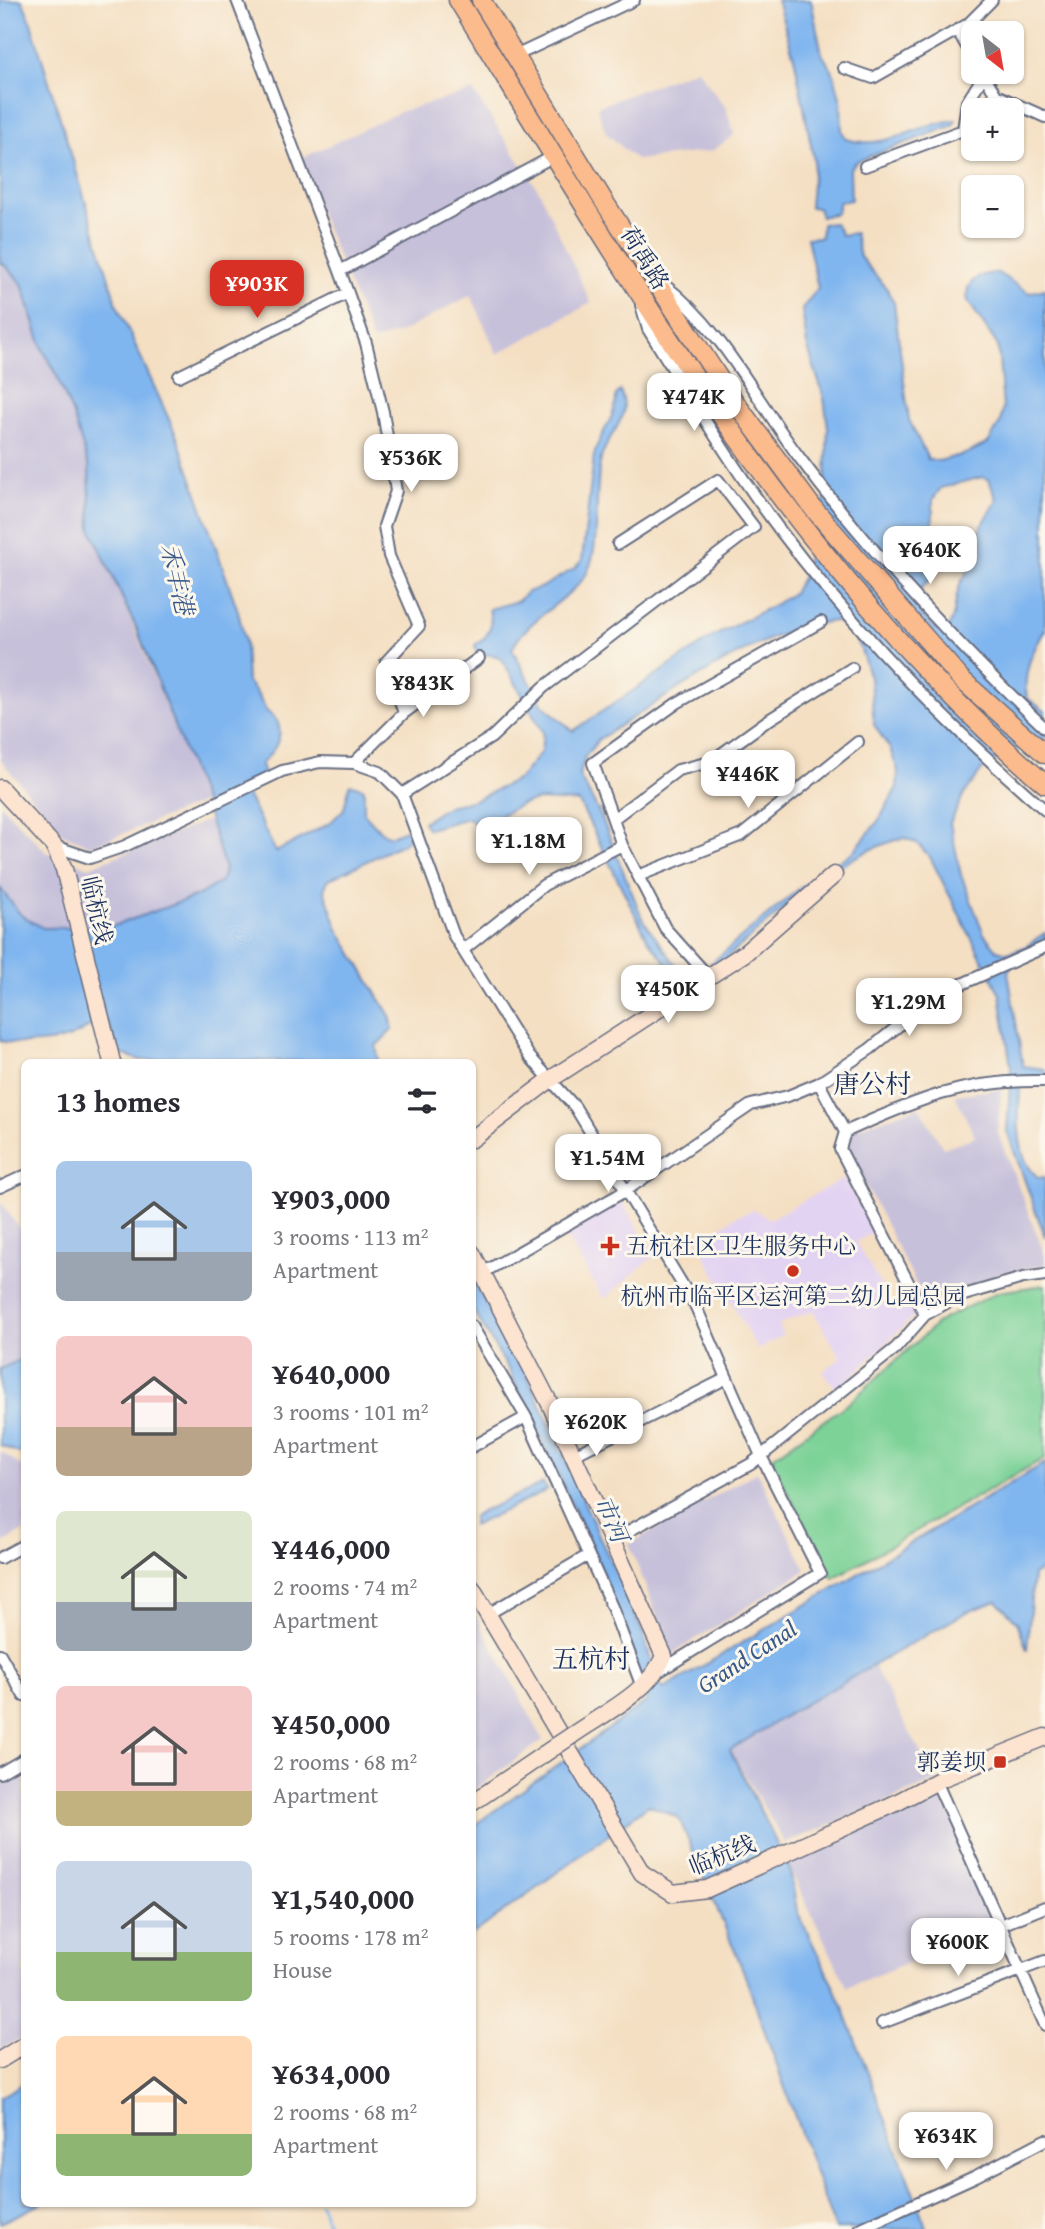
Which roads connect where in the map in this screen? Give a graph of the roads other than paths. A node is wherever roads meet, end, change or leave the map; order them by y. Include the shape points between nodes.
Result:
1 (237, 0) edge
2 (458, 0) edge
3 (481, 0) edge
4 (634, 0) edge
5 (992, 0) edge
6 (957, 30) junction
7 (961, 37) edge
8 (515, 56) junction
9 (844, 68) dead end
10 (977, 84) edge
11 (990, 84) edge
12 (1045, 117) edge
13 (554, 156) junction
14 (864, 166) dead end
15 (340, 271) junction
16 (652, 275) junction
17 (348, 293) junction
18 (179, 376) dead end
19 (800, 540) junction
20 (618, 544) dead end
21 (821, 622) dead end
22 (479, 659) dead end
23 (852, 668) dead end
24 (404, 713) junction
25 (1045, 727) edge
26 (858, 742) dead end
27 (1045, 754) edge
28 (354, 763) junction
29 (1045, 784) edge
30 (0, 788) edge
31 (402, 794) junction
32 (1045, 810) edge
33 (613, 819) junction
34 (622, 845) junction
35 (54, 846) junction
36 (834, 875) dead end
37 (638, 876) junction
38 (1045, 947) edge
39 (463, 950) junction
40 (709, 977) junction
41 (111, 1059) edge
42 (551, 1079) junction
43 (1045, 1081) edge
44 (819, 1083) junction
45 (845, 1132) junction
46 (476, 1136) edge
47 (21, 1177) edge
48 (0, 1187) edge
49 (625, 1191) junction
50 (480, 1274) edge
51 (1045, 1275) edge
52 (925, 1315) junction
53 (476, 1333) edge
54 (727, 1378) junction
55 (526, 1417) junction
56 (476, 1445) edge
57 (574, 1455) junction
58 (761, 1456) junction
59 (614, 1539) junction
60 (21, 1547) edge
61 (587, 1556) junction
62 (0, 1558) edge
63 (476, 1594) edge
64 (488, 1614) junction
65 (0, 1654) edge
66 (658, 1672) junction
67 (642, 1686) junction
68 (21, 1691) edge
69 (1045, 1737) edge
70 (565, 1744) junction
71 (21, 1761) edge
72 (0, 1773) edge
73 (936, 1782) junction
74 (476, 1800) edge
75 (1045, 1907) edge
76 (1001, 1925) junction
77 (1045, 1961) edge
78 (1021, 1971) junction
79 (882, 2023) dead end
80 (1045, 2025) edge
81 (21, 2046) edge
82 (2, 2056) edge
83 (1045, 2140) edge
84 (859, 2229) edge

1 - 15 street
2 - 13 main road, 荷禹路
3 - 8 main road, 荷禹路
4 - 8 street
5 - 6 street
6 - 7 street
6 - 9 street via 873,78
8 - 16 main road, 荷禹路
10 - 14 street via 967,102 963,130
11 - 12 street via 996,95
13 - 15 street
13 - 19 main road, 荷禹路
15 - 17 street
16 - 25 street via 704,320 800,458 885,560
16 - 27 main road, 荷禹路 via 729,394 813,508 961,679
17 - 18 street
17 - 24 street via 383,412 396,491 384,526 389,556 419,626 386,662
19 - 29 main road, 荷禹路 via 941,689
19 - 32 street via 856,621 939,712
20 - 31 street via 718,480 754,527 544,687 492,737
21 - 33 street via 677,703 593,763
22 - 24 street
23 - 33 street via 710,762 678,770
24 - 28 street
26 - 37 street via 742,835
28 - 31 street via 380,772
28 - 35 street via 320,762 282,771 90,858
30 - 35 street, 临杭线
31 - 39 street
33 - 34 street
34 - 37 street
34 - 39 street via 544,885
35 - 41 street, 临杭线 via 64,869
36 - 40 street via 746,953
37 - 40 street via 664,928
38 - 44 street via 935,996
39 - 42 street via 529,1056
40 - 42 street
42 - 46 street
42 - 49 street via 575,1107
43 - 45 street via 1006,1080 948,1090
44 - 45 street
44 - 49 street via 751,1105
45 - 52 street via 840,1149
47 - 48 street
49 - 50 street
49 - 54 street via 696,1307
50 - 57 street
51 - 52 street via 957,1297
52 - 58 street via 897,1348
53 - 55 street
54 - 57 street
54 - 58 street
55 - 56 street
55 - 61 street
57 - 59 street
58 - 59 street
58 - 66 street via 820,1573
59 - 66 street via 664,1656
60 - 62 street
61 - 64 street
61 - 67 street
63 - 64 street, 临杭线
64 - 70 street, 临杭线
65 - 68 street
66 - 67 street
67 - 70 street
69 - 73 street, 临杭线
70 - 73 street, 临杭线 via 642,1873 673,1893 707,1889
70 - 74 street
71 - 72 street
73 - 76 street
75 - 76 street
76 - 78 street
77 - 78 street
78 - 79 street
78 - 80 street
81 - 82 street
83 - 84 street

